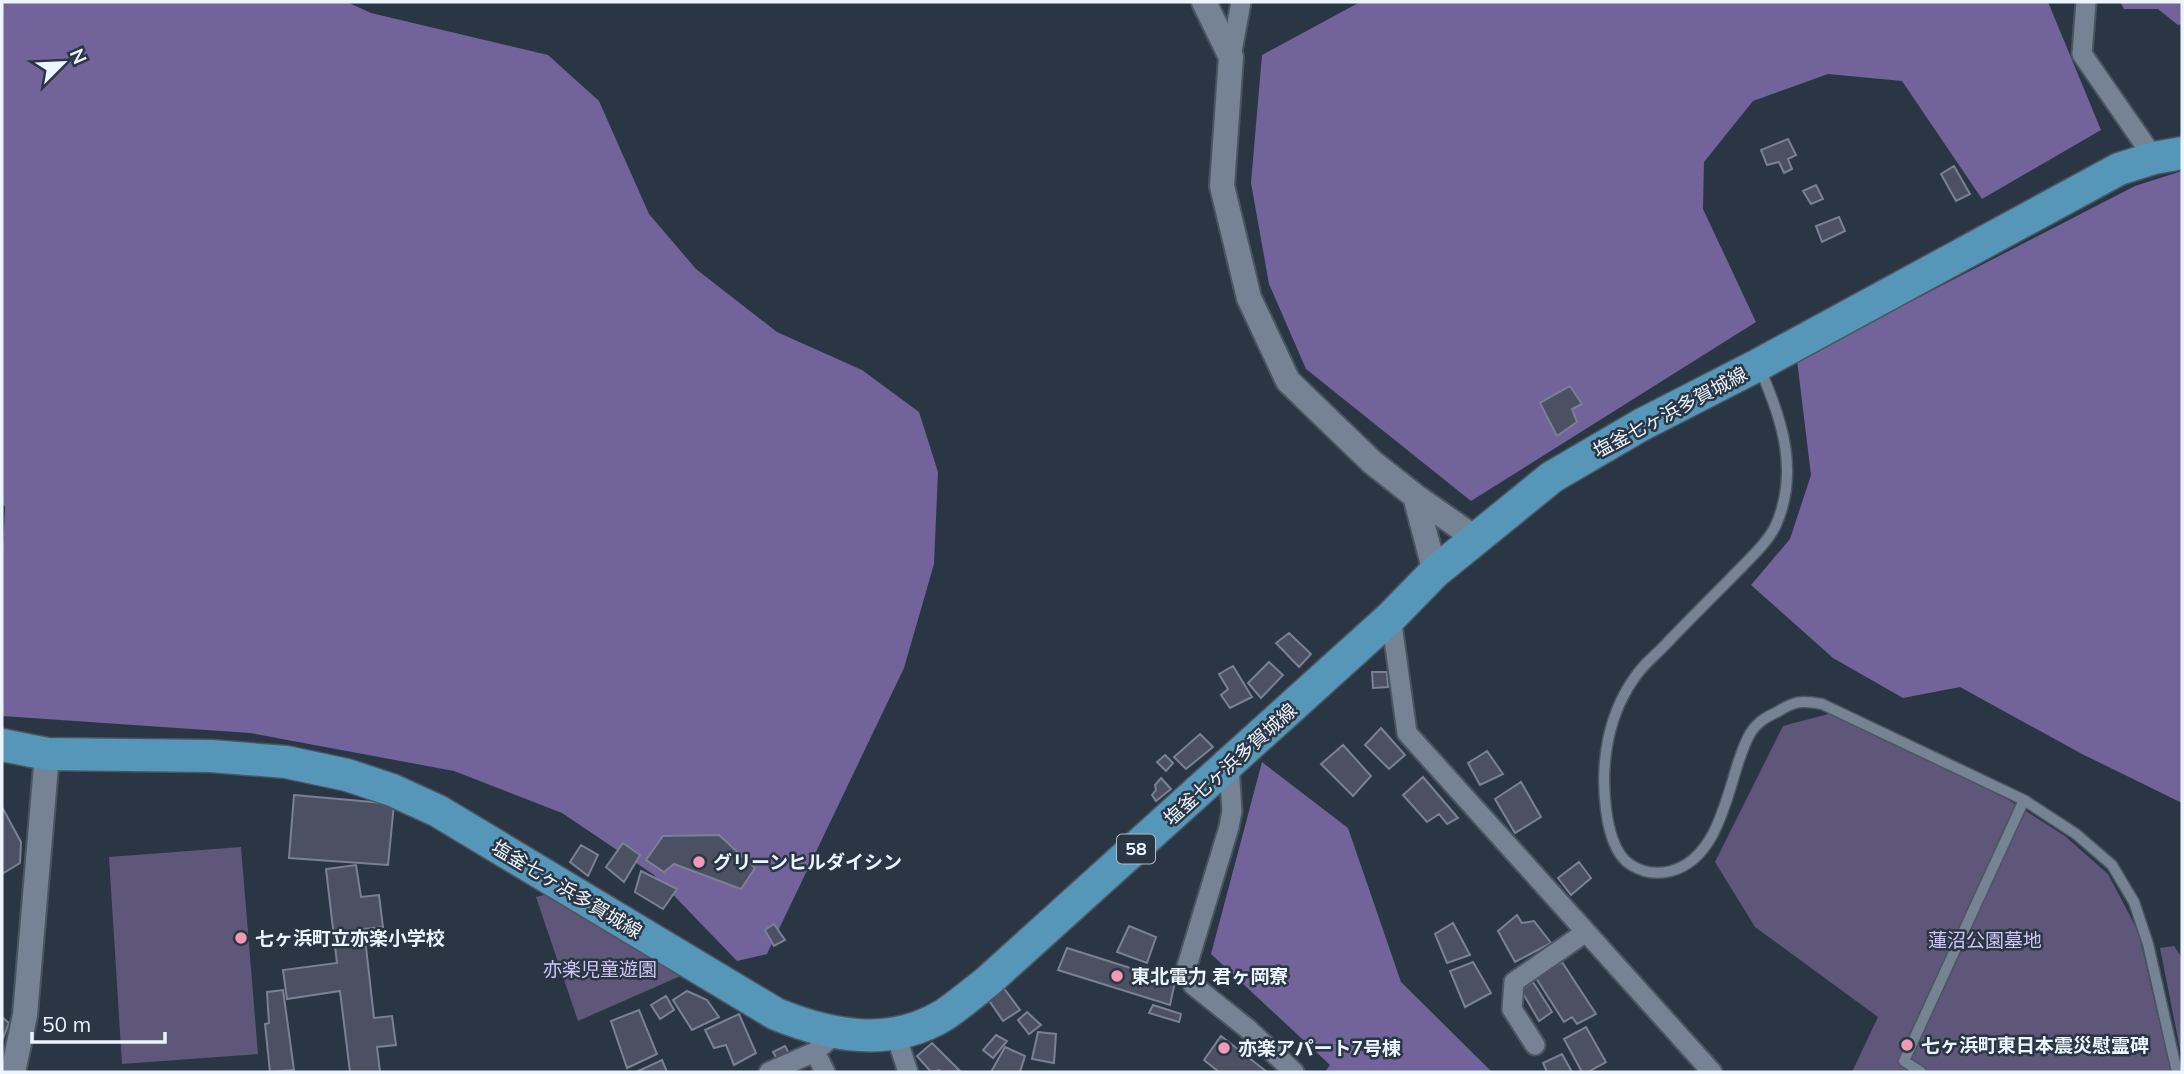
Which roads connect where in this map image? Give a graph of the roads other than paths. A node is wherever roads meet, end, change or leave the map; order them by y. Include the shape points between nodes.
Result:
1 (1204, 2) edge
2 (1241, 2) edge
3 (2086, 2) edge
4 (1231, 57) junction
5 (2168, 155) edge
6 (1758, 365) junction
7 (1415, 496) junction
8 (1475, 538) junction
9 (1435, 572) junction
10 (1391, 617) junction
11 (2, 745) edge
12 (47, 754) junction
13 (1229, 765) junction
14 (2024, 800) junction
15 (1586, 932) junction
16 (895, 1032) junction
17 (825, 1043) junction
18 (1535, 1045) dead end
19 (13, 1072) edge
20 (769, 1072) edge
21 (825, 1072) edge
22 (908, 1072) edge
23 (1294, 1072) edge
24 (1712, 1072) edge
25 (1921, 1072) edge
26 (2177, 1072) edge

1 - 4 street
2 - 4 street
3 - 5 street via 2082,54
4 - 7 street via 1222,186 1249,298 1288,381 1372,462
5 - 6 main road, 塩釜七ヶ浜多賀城線 / 58 via 2119,169
6 - 8 main road, 塩釜七ヶ浜多賀城線 / 58 via 1552,477
6 - 14 lane via 1774,401 1788,467 1774,528 1638,673 1622,699 1604,758 1607,815 1616,847 1627,863 1645,873 1683,868 1702,853 1712,838 1747,739 1758,723 1800,700 1822,704
7 - 8 street
7 - 9 street
8 - 9 main road, 塩釜七ヶ浜多賀城線 / 58
9 - 10 main road, 塩釜七ヶ浜多賀城線 / 58
10 - 13 main road, 塩釜七ヶ浜多賀城線 / 58
10 - 15 street via 1407,733
11 - 12 main road, 塩釜七ヶ浜多賀城線 / 58
12 - 17 main road, 塩釜七ヶ浜多賀城線 / 58 via 211,755 286,762 392,790 438,811 776,1014 807,1027
12 - 19 street via 24,1015
13 - 16 main road, 塩釜七ヶ浜多賀城線 / 58 via 963,1002 930,1021
13 - 23 street via 1229,827 1188,975 1193,985
14 - 25 lane via 1904,1060
14 - 26 lane via 2076,834 2112,865 2134,902
15 - 18 street via 1514,982 1512,1009
15 - 24 street
16 - 17 main road, 塩釜七ヶ浜多賀城線 / 58
16 - 22 street
17 - 20 street
17 - 21 street

